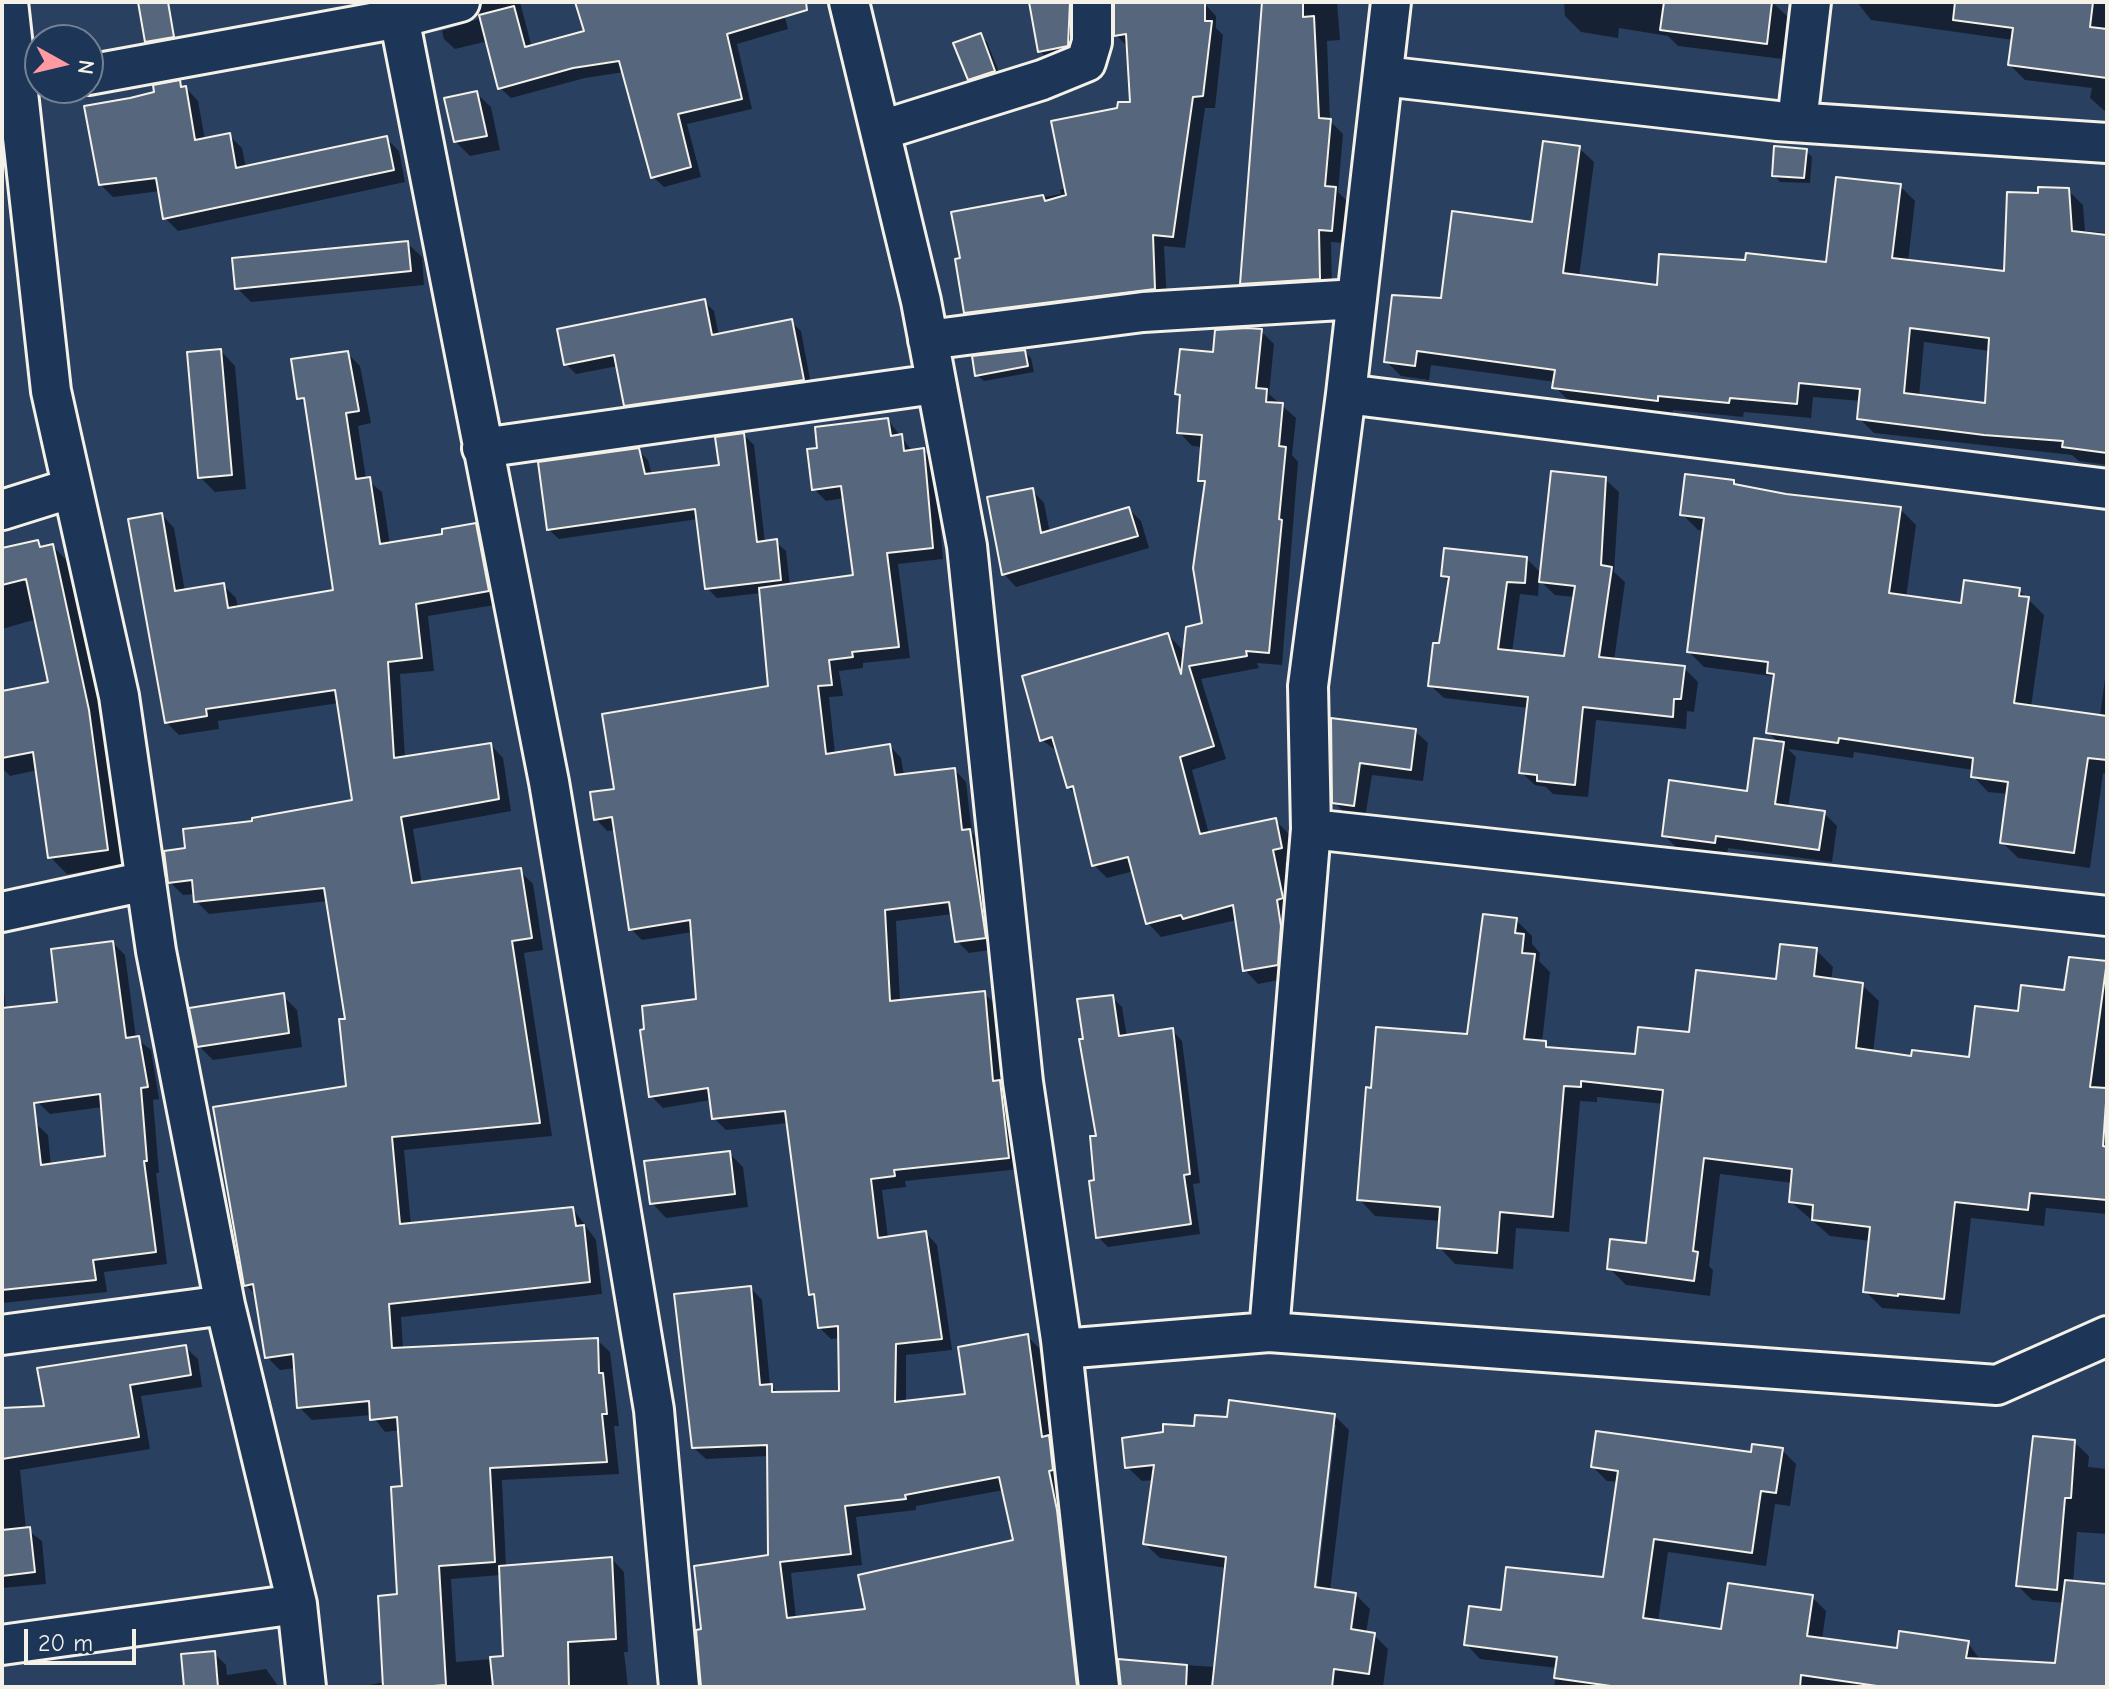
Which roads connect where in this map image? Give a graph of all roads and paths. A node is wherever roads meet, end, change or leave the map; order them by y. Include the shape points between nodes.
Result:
1 (8, 2) edge
2 (460, 2) edge
3 (849, 2) edge
4 (1092, 2) edge
5 (1391, 2) edge
6 (1811, 2) edge
7 (398, 10) edge
8 (104, 72) edge
9 (1383, 76) junction
10 (20, 88) edge
11 (1797, 122) junction
12 (882, 130) junction
13 (2107, 143) edge
14 (1357, 299) junction
15 (928, 340) junction
16 (935, 384) junction
17 (1346, 394) junction
18 (482, 448) junction
19 (72, 488) junction
20 (2107, 489) edge
21 (2, 510) edge
22 (1311, 829) junction
23 (146, 881) junction
24 (2, 912) edge
25 (2107, 916) edge
26 (225, 1305) junction
27 (1269, 1332) junction
28 (2, 1335) edge
29 (2107, 1336) edge
30 (1062, 1349) junction
31 (297, 1604) junction
32 (2, 1645) edge
33 (306, 1687) edge
34 (679, 1687) edge
35 (1099, 1687) edge

1 - 10 street
2 - 7 street
3 - 12 street
4 - 12 street via 1086,62
5 - 9 street
6 - 11 street
7 - 8 street
7 - 18 street
9 - 11 street
9 - 14 street
10 - 19 street via 51,391
11 - 13 street
12 - 15 street
14 - 15 street via 1143,312
14 - 17 street
15 - 16 street
16 - 18 street
16 - 30 street via 967,546 1023,1082
17 - 20 street
17 - 22 street via 1308,686
18 - 34 street via 549,782 654,1410
19 - 21 street
19 - 23 street via 119,696
22 - 25 street
22 - 27 street
23 - 24 street
23 - 26 street
26 - 28 street
26 - 31 street
27 - 29 street via 1997,1385
27 - 30 street
30 - 35 street
31 - 32 street
31 - 33 street

